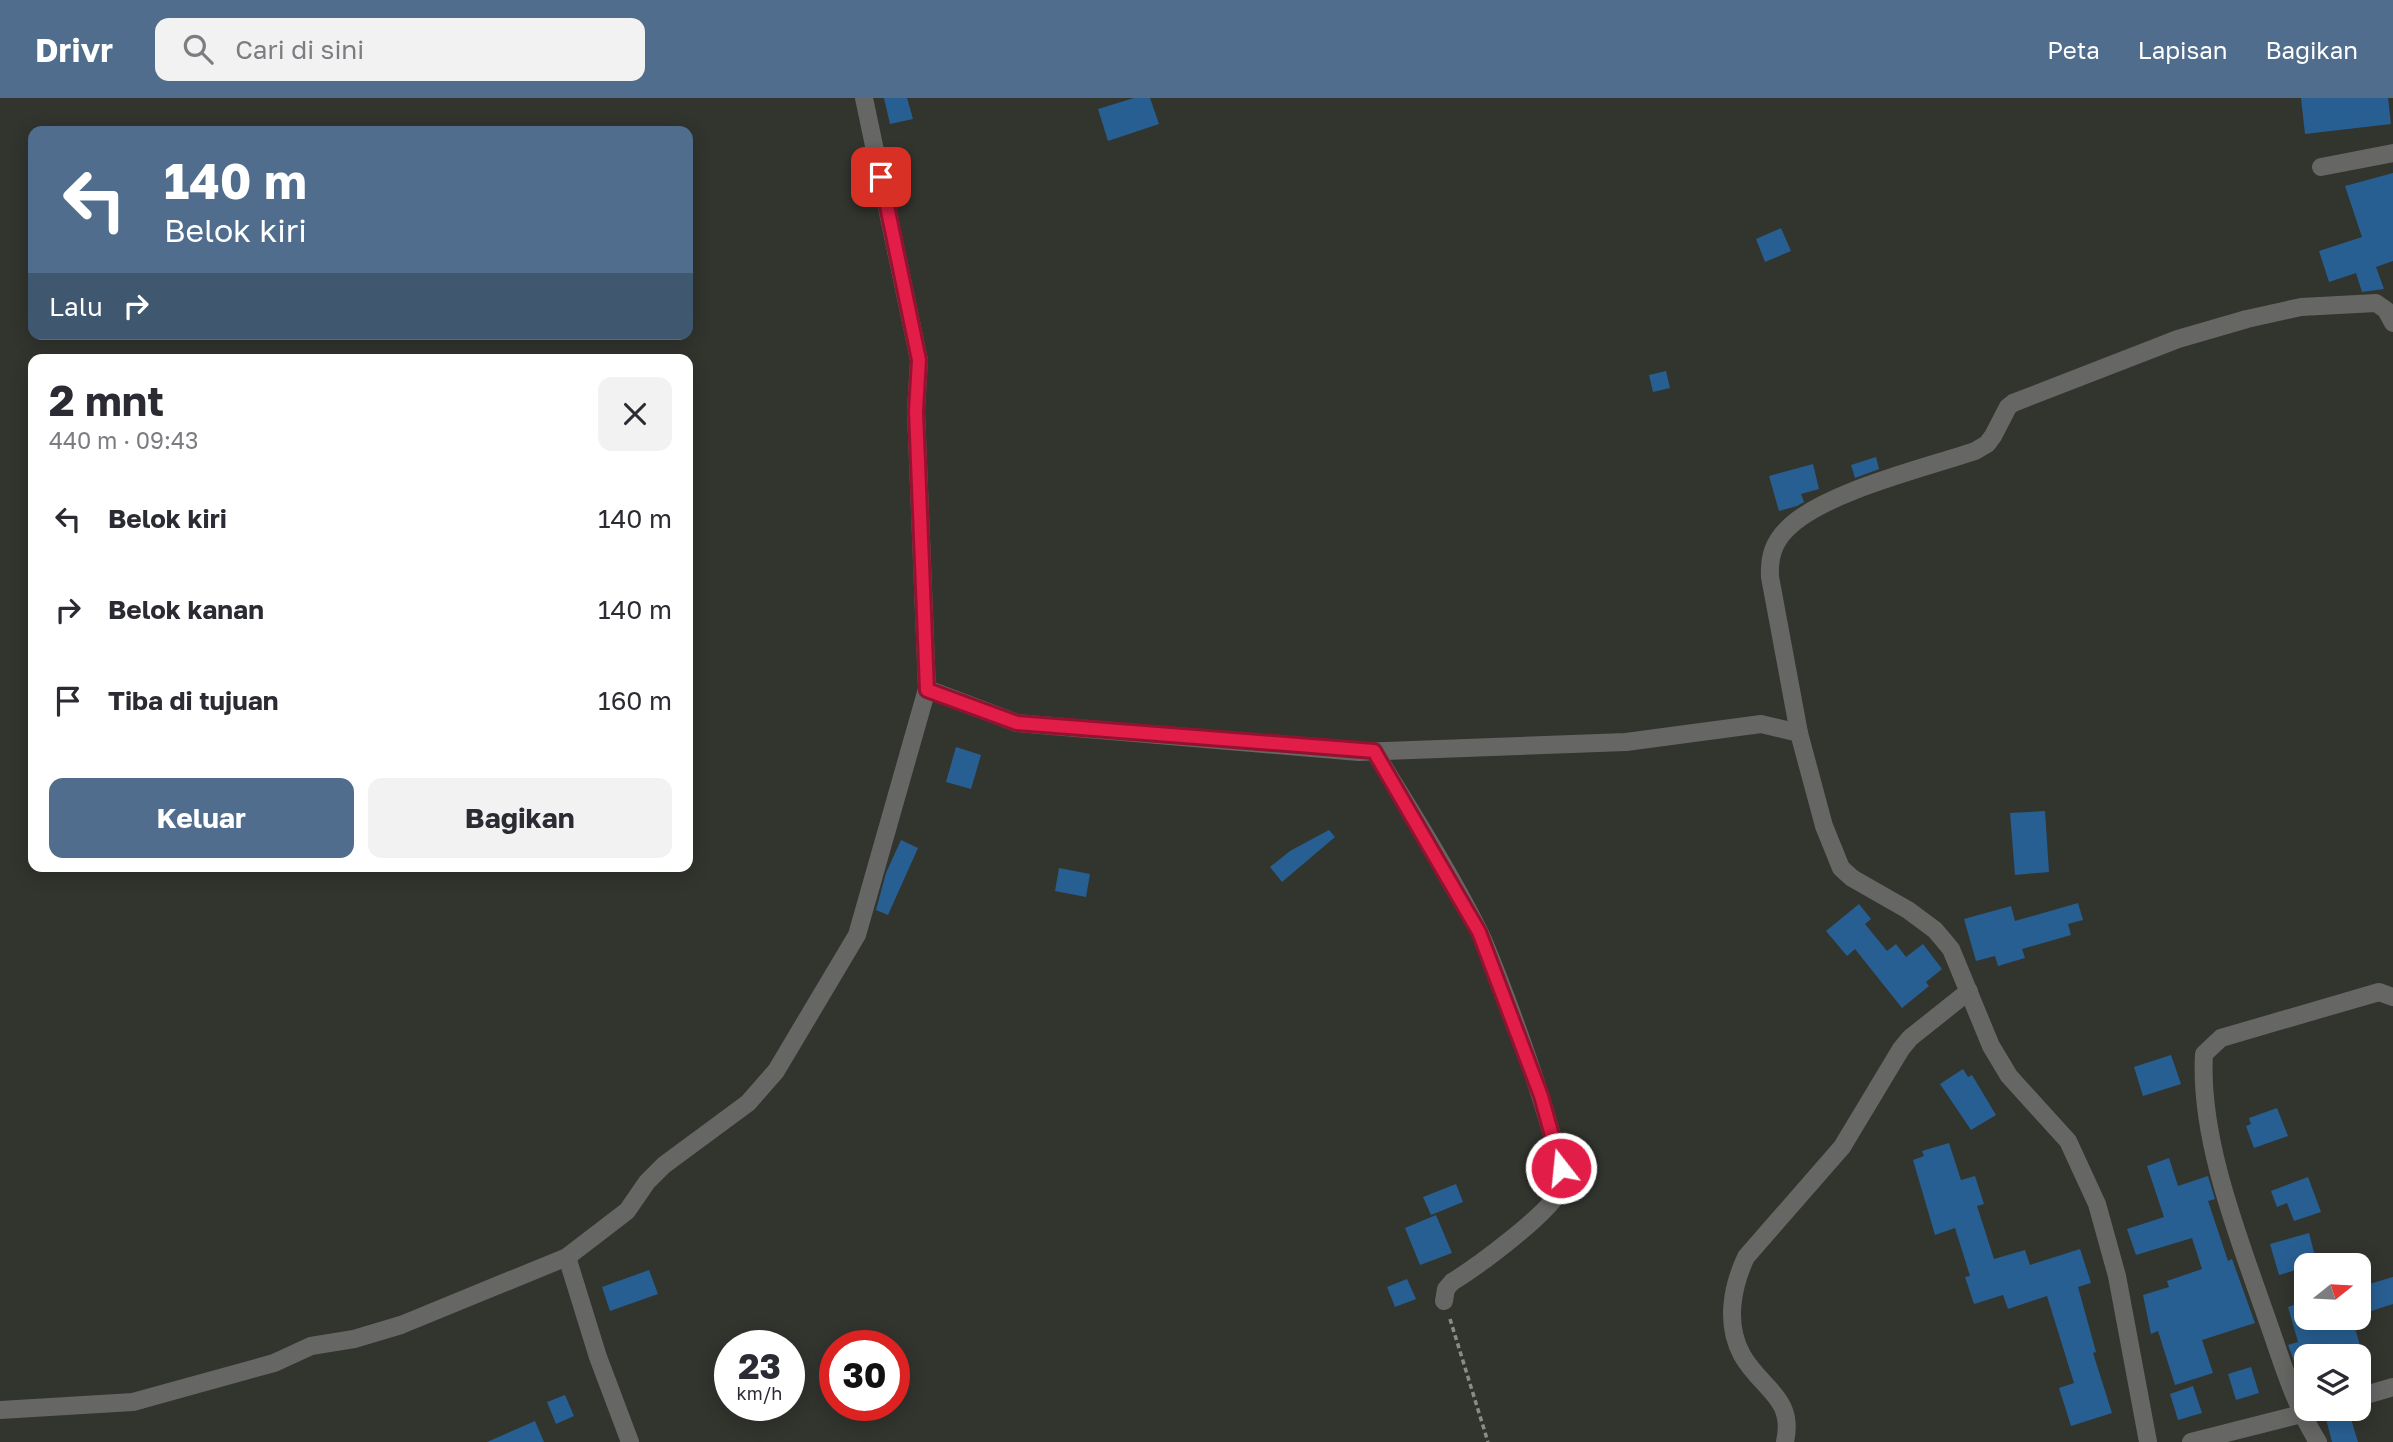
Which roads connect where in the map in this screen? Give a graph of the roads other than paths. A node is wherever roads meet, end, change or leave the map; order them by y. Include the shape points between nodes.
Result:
1 (864, 98) edge
2 (2393, 153) edge
3 (2321, 167) dead end
4 (2393, 323) edge
5 (927, 690) junction
6 (1799, 733) junction
7 (1374, 751) junction
8 (1969, 991) junction
9 (2393, 997) edge
10 (567, 1257) junction
11 (1444, 1301) road end
12 (2393, 1387) edge
13 (2371, 1393) edge
14 (2294, 1395) edge
15 (0, 1409) edge
16 (2294, 1417) edge
17 (2305, 1421) edge
18 (630, 1442) edge
19 (1785, 1442) edge
20 (2148, 1442) edge
21 (2191, 1442) edge
22 (2318, 1442) edge

1 - 5 street via 919,360 916,411
2 - 3 street
4 - 6 street via 2376,303 2301,307 2178,339 2013,403 1987,444 1975,451 1839,496 1788,527 1769,560
5 - 7 street via 1017,723
5 - 10 street via 857,935 776,1071 748,1103 664,1165 627,1211
6 - 7 street via 1761,724 1626,742
6 - 8 street via 1824,826 1841,868 1935,930 1951,949
7 - 11 street via 1479,932 1541,1096 1561,1168 1560,1189 1533,1221 1452,1283
8 - 19 street via 1901,1049 1842,1147 1746,1257 1737,1275 1732,1305 1736,1340 1742,1355 1784,1408
8 - 20 street via 1991,1046 2010,1076 2068,1141 2097,1204 2126,1318
9 - 14 street via 2379,992 2221,1038 2204,1054 2204,1097 2217,1161
10 - 15 street via 401,1325 311,1346 274,1363 134,1402
10 - 18 street
12 - 13 street
16 - 21 street
17 - 22 street

